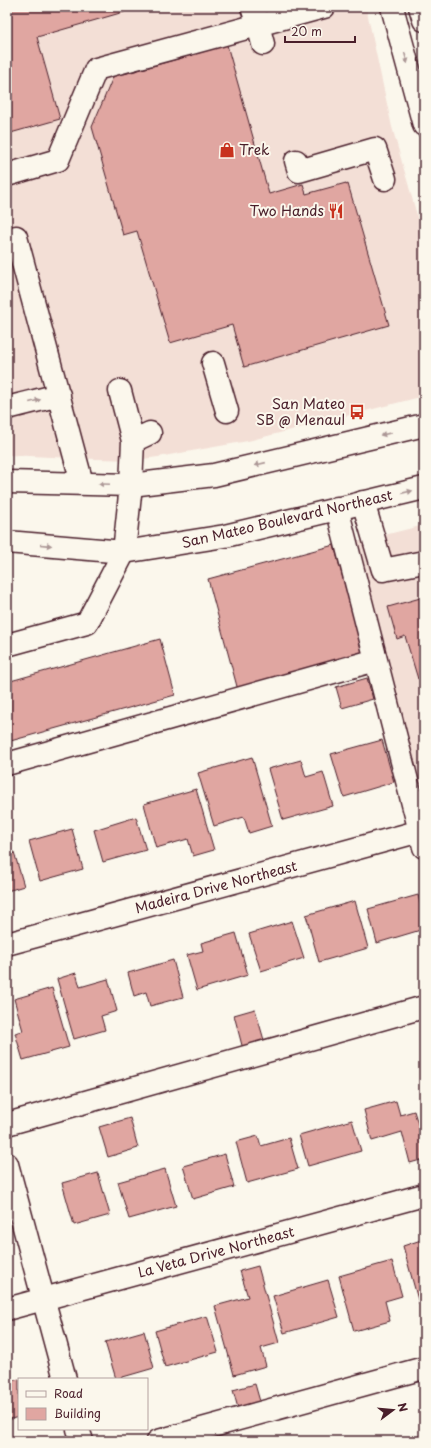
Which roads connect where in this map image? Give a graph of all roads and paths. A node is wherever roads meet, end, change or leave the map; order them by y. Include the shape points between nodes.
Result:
1 (392, 7) edge
2 (420, 7) edge
3 (324, 13) edge
4 (424, 20) edge
5 (258, 25) edge
6 (424, 125) edge
7 (296, 161) dead end
8 (7, 175) edge
9 (385, 179) dead end
10 (11, 238) edge
11 (16, 269) edge
12 (213, 363) dead end
13 (120, 391) dead end
14 (59, 395) junction
15 (227, 411) dead end
16 (8, 412) edge
17 (424, 425) edge
18 (7, 482) edge
19 (82, 483) junction
20 (131, 485) junction
21 (424, 488) edge
22 (363, 502) junction
23 (338, 508) junction
24 (7, 542) edge
25 (124, 552) junction
26 (424, 562) edge
27 (7, 645) edge
28 (376, 660) junction
29 (7, 764) edge
30 (423, 836) edge
31 (7, 944) edge
32 (424, 1007) edge
33 (7, 1124) edge
34 (7, 1164) edge
35 (424, 1195) edge
36 (43, 1299) junction
37 (7, 1309) edge
38 (424, 1368) edge
39 (65, 1378) edge
40 (78, 1430) edge
41 (82, 1441) edge
42 (158, 1441) edge

1 -> 6 street
2 - 4 street
3 - 5 street
5 - 8 street via 96,69 58,160
7 - 9 street via 298,171 361,148 375,149
10 - 11 street
11 - 14 street
12 - 15 street
13 - 20 street via 142,437
16 -> 14 street
14 - 19 street
17 -> 20 street via 214,475
18 - 19 street
20 -> 19 street
20 - 25 street
22 -> 21 street, San Mateo Boulevard Northeast
22 - 23 street, San Mateo Boulevard Northeast
22 - 26 street via 383,570
23 - 25 street, San Mateo Boulevard Northeast via 225,536
23 - 28 street
24 -> 25 street, San Mateo Boulevard Northeast
25 - 27 street via 87,623
28 - 29 street
28 - 30 street
30 - 31 street, Madeira Drive Northeast
32 - 33 street
34 - 36 street
35 - 36 street, La Veta Drive Northeast
36 - 37 street, La Veta Drive Northeast
36 - 39 street
38 - 42 street
40 - 41 street

